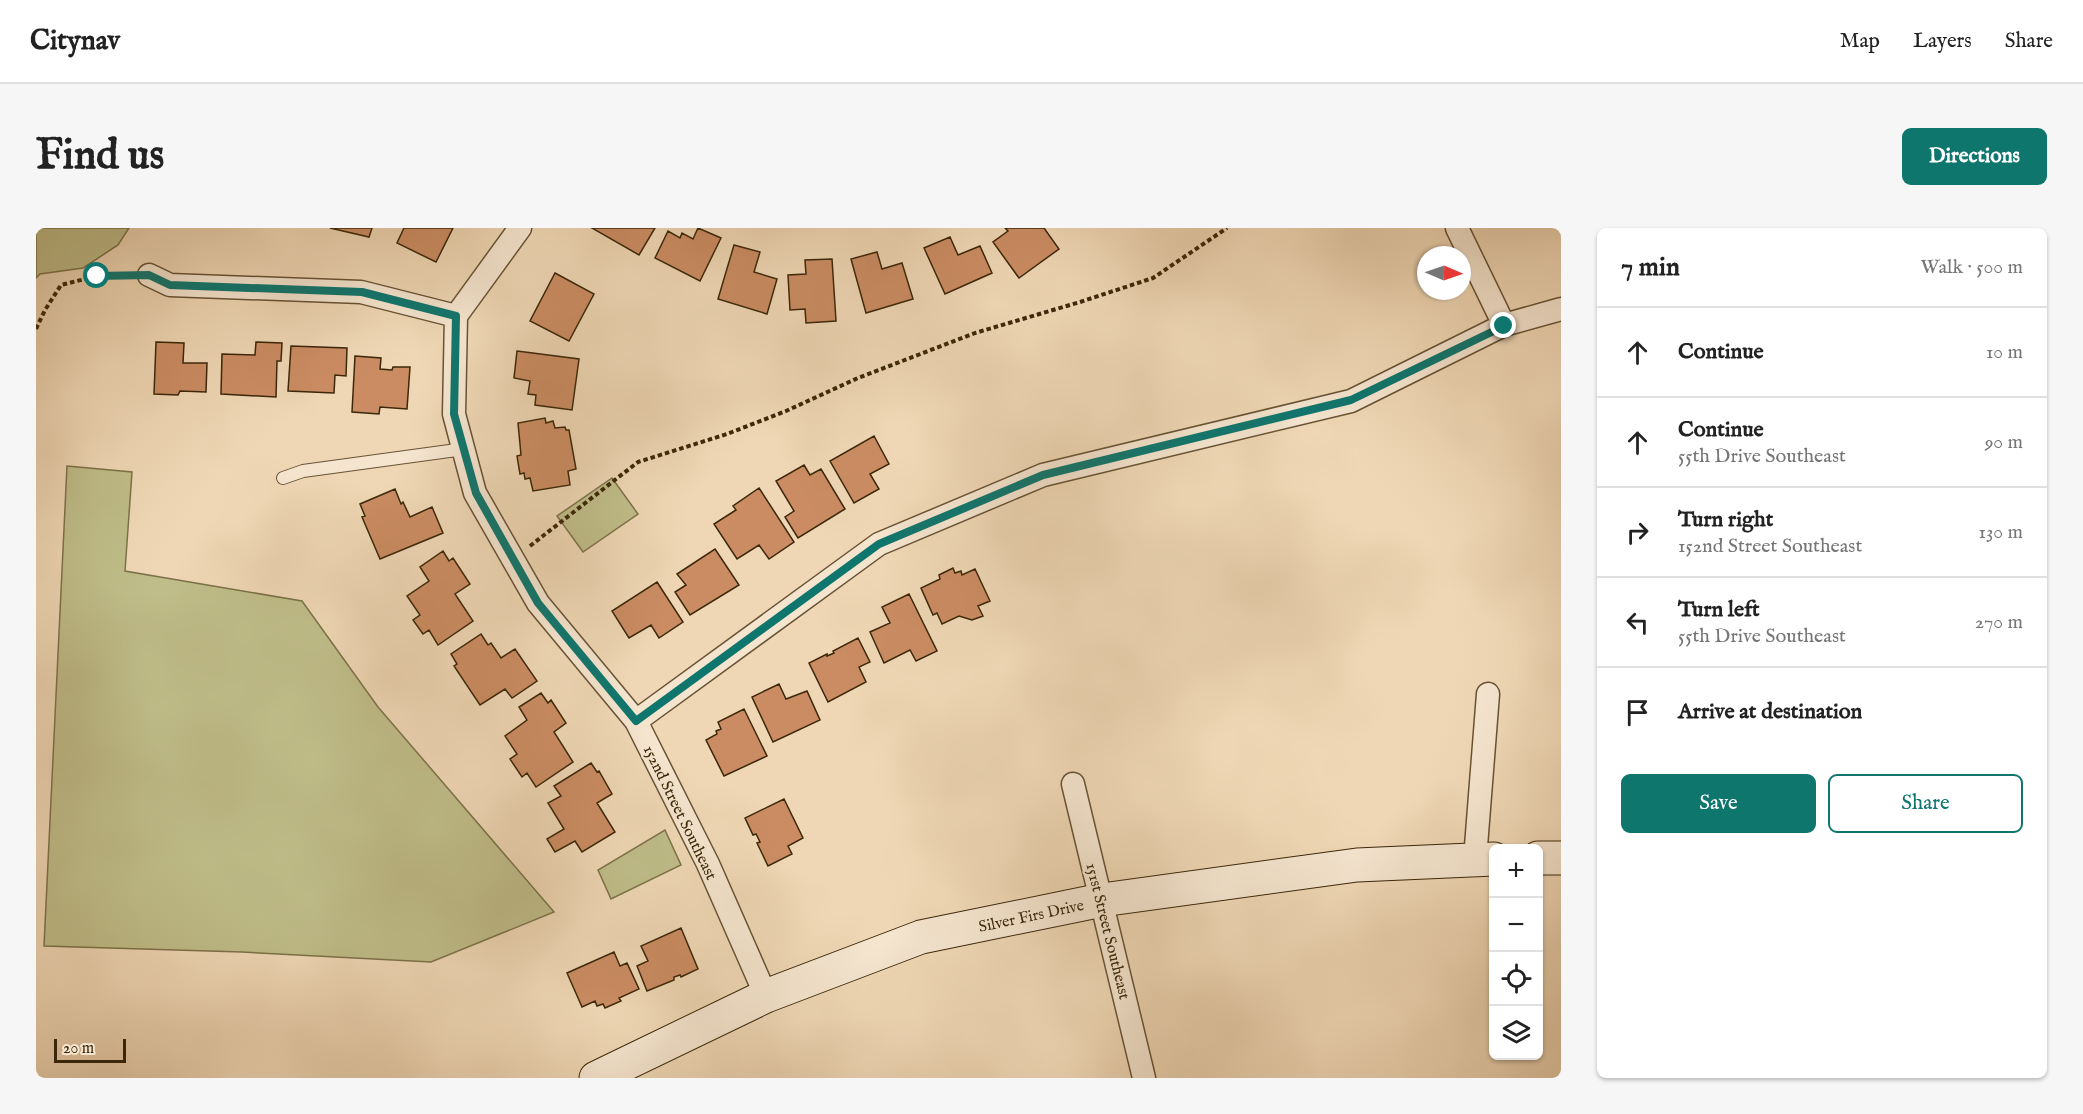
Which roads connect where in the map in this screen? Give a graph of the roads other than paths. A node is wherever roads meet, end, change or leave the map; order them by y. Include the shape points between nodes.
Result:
1 (520, 228) edge
2 (1456, 228) edge
3 (149, 275) road end
4 (1561, 309) edge
5 (456, 316) junction
6 (1504, 326) junction
7 (464, 449) junction
8 (283, 478) dead end
9 (1488, 694) dead end
10 (636, 721) junction
11 (1073, 784) dead end
12 (1543, 858) edge
13 (1561, 858) edge
14 (1484, 859) edge
15 (1102, 900) junction
16 (766, 996) junction
17 (596, 1078) edge
18 (1144, 1078) edge

1 - 5 street
2 - 6 street
3 - 5 street via 170,285 362,292
4 - 6 street
5 - 7 street, 152nd Street Southeast via 454,414
6 - 10 street via 1351,400 1043,475 879,544
7 - 8 lane via 303,471
7 - 10 street, 152nd Street Southeast via 476,493 538,603
9 - 14 street
10 - 16 street, 152nd Street Southeast via 708,864
11 - 15 street, 151st Street Southeast
12 - 13 street
14 - 15 street, Silver Firs Drive via 1357,865
15 - 16 street, Silver Firs Drive via 921,938
15 - 18 street, 151st Street Southeast
16 - 17 street, Silver Firs Drive

